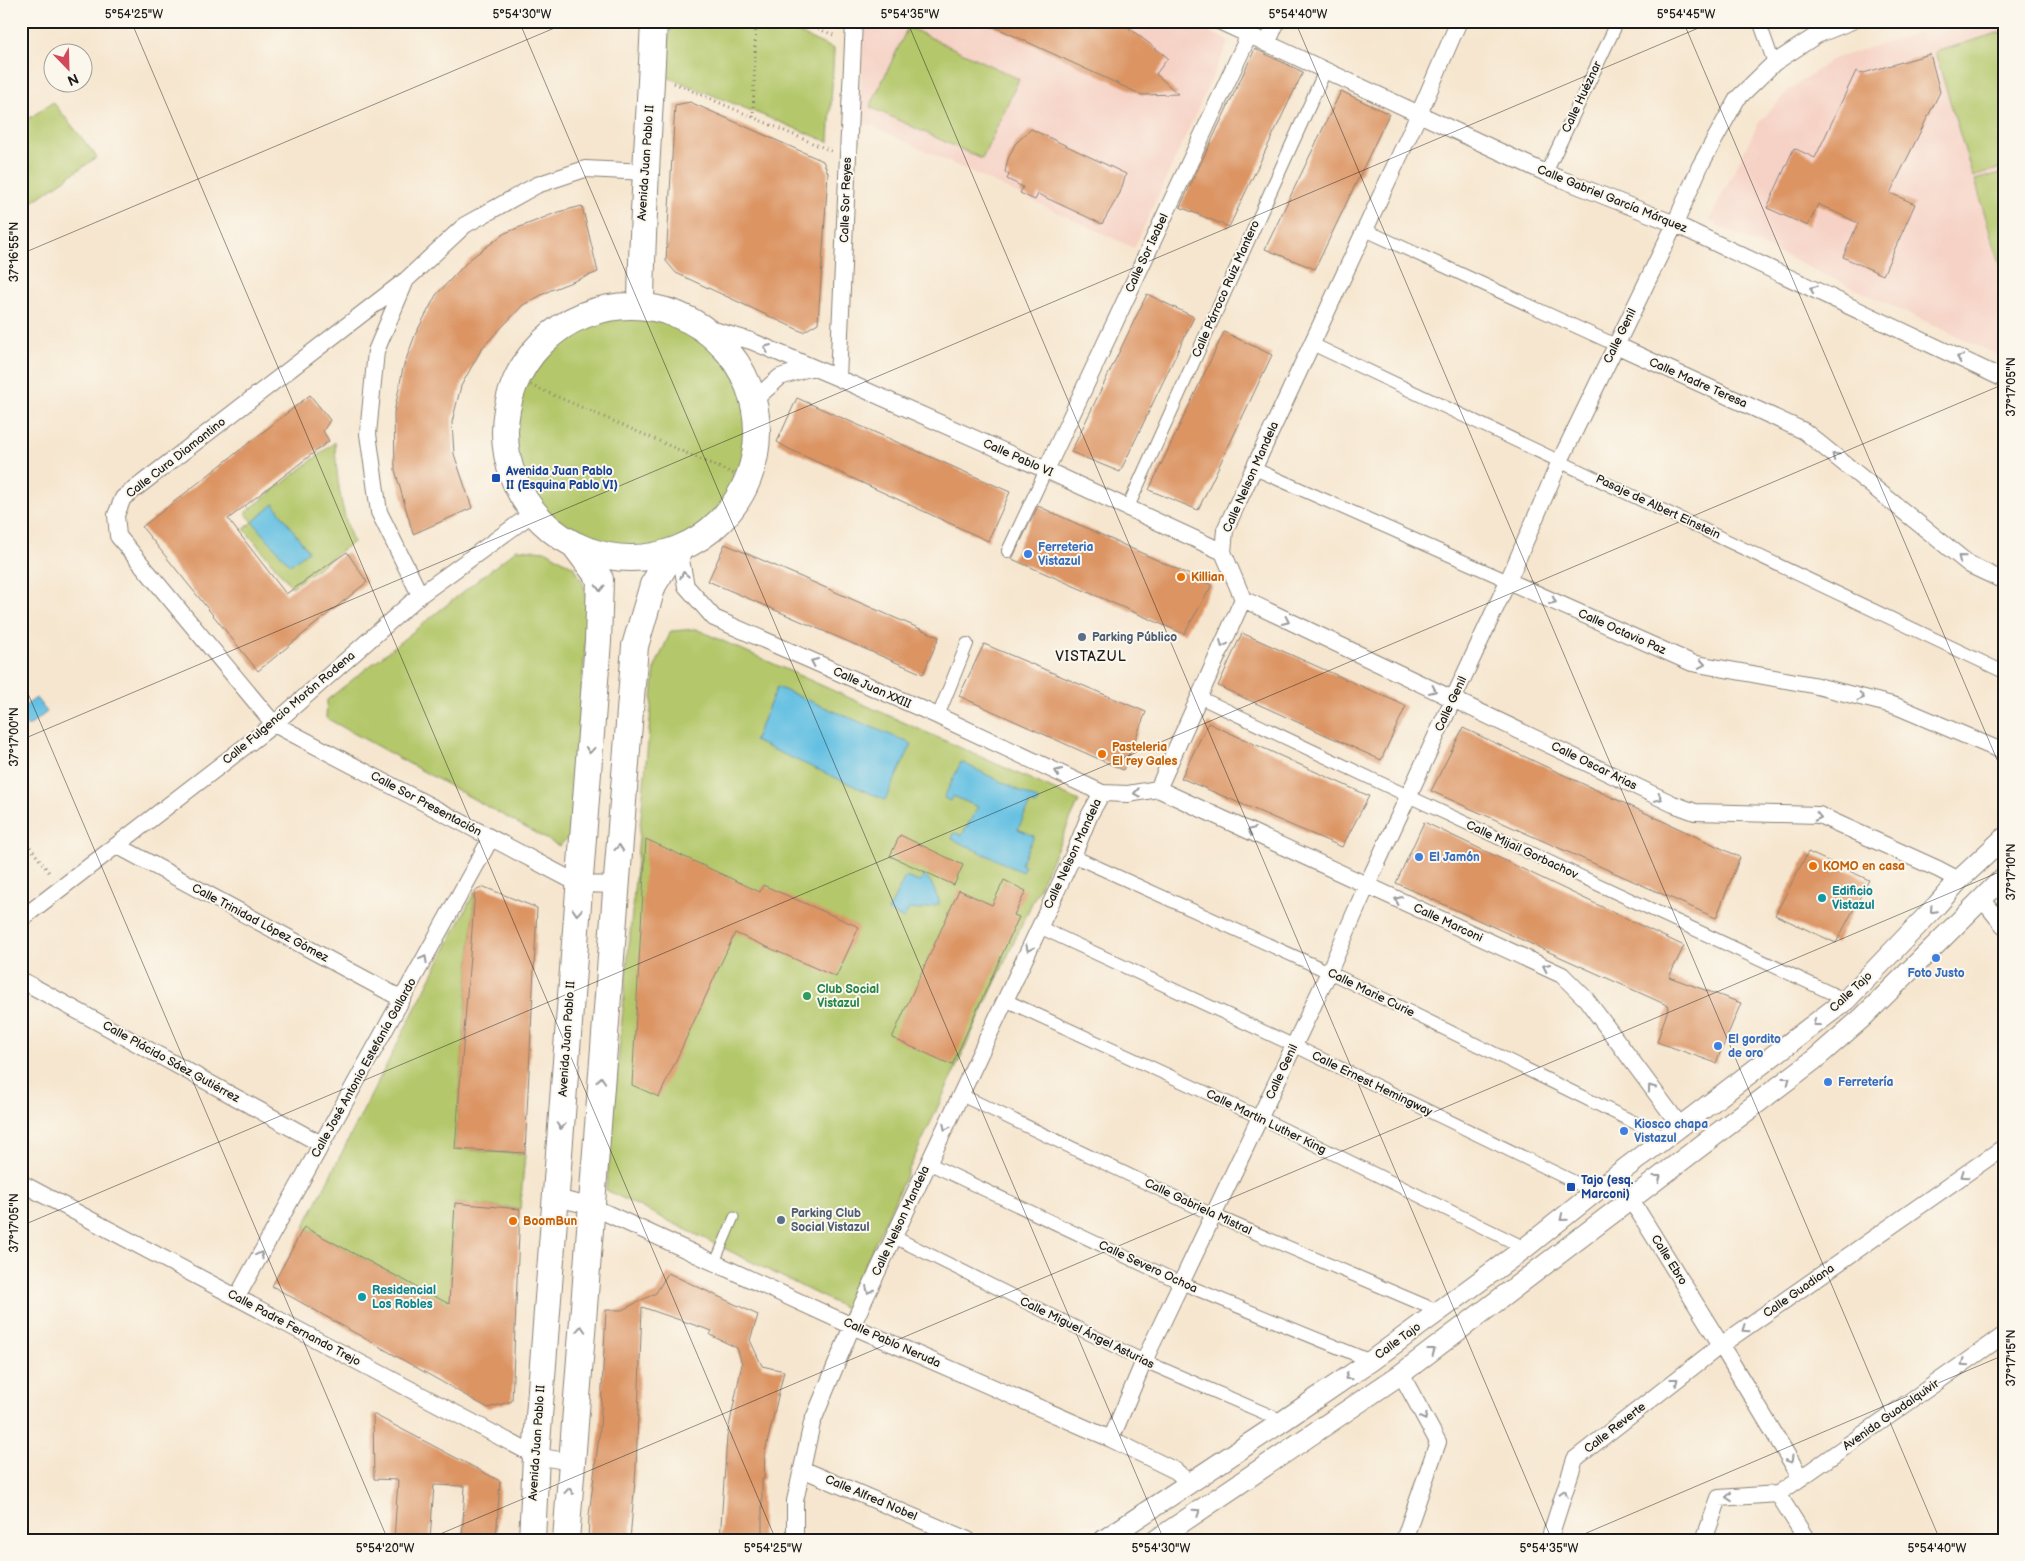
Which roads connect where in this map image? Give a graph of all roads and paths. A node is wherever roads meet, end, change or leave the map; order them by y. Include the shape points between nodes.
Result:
1 (654, 21) edge
2 (756, 21) edge
3 (800, 21) edge
4 (854, 21) edge
5 (1218, 21) edge
6 (1277, 21) edge
7 (1459, 21) edge
8 (1618, 21) edge
9 (1759, 21) edge
10 (1852, 21) edge
11 (1249, 35) junction
12 (853, 43) junction
13 (1267, 44) junction
14 (1774, 63) junction
15 (1325, 71) junction
16 (652, 74) junction
17 (1419, 114) junction
18 (752, 117) junction
19 (848, 158) junction
20 (647, 172) junction
21 (1546, 173) junction
22 (1675, 224) junction
23 (1365, 230) junction
24 (406, 280) junction
25 (641, 306) junction
26 (700, 326) junction
27 (1312, 344) junction
28 (1616, 345) junction
29 (812, 367) junction
30 (838, 378) junction
31 (517, 379) junction
32 (2004, 379) edge
33 (754, 400) junction
34 (1560, 460) junction
35 (1254, 469) junction
36 (1046, 470) junction
37 (748, 480) junction
38 (1128, 507) junction
39 (533, 514) junction
40 (576, 547) junction
41 (676, 551) junction
42 (1008, 551) dead end
43 (1223, 552) junction
44 (1508, 581) junction
45 (2004, 581) edge
46 (420, 595) junction
47 (1243, 599) junction
48 (967, 644) dead end
49 (2004, 672) edge
50 (1199, 696) junction
51 (1453, 699) junction
52 (938, 716) junction
53 (274, 724) junction
54 (2004, 752) edge
55 (1158, 789) junction
56 (1102, 793) junction
57 (1408, 796) junction
58 (21, 835) edge
59 (491, 838) junction
60 (2004, 838) edge
61 (118, 846) junction
62 (1073, 856) junction
63 (2004, 877) edge
64 (1959, 880) junction
65 (579, 884) junction
66 (616, 885) junction
67 (1367, 885) junction
68 (60, 888) junction
69 (1982, 899) junction
70 (21, 920) edge
71 (2004, 926) edge
72 (1039, 927) junction
73 (1329, 972) junction
74 (21, 980) edge
75 (402, 999) junction
76 (1005, 1000) junction
77 (1846, 1000) junction
78 (1294, 1046) junction
79 (961, 1095) junction
80 (1261, 1118) junction
81 (1674, 1132) junction
82 (321, 1144) junction
83 (2004, 1147) edge
84 (1697, 1149) junction
85 (928, 1163) junction
86 (1614, 1177) junction
87 (21, 1183) edge
88 (1595, 1192) junction
89 (555, 1198) junction
90 (1630, 1200) junction
91 (591, 1206) junction
92 (1214, 1215) junction
93 (734, 1217) dead end
94 (894, 1237) junction
95 (1525, 1248) junction
96 (715, 1262) junction
97 (1181, 1284) junction
98 (237, 1298) junction
99 (1438, 1311) junction
100 (852, 1326) junction
101 (2004, 1335) edge
102 (1721, 1345) junction
103 (1144, 1361) junction
104 (1371, 1361) junction
105 (1401, 1374) junction
106 (1283, 1422) junction
107 (1110, 1439) junction
108 (536, 1456) junction
109 (571, 1462) junction
110 (802, 1468) junction
111 (1801, 1478) junction
112 (1190, 1484) junction
113 (1778, 1494) junction
114 (532, 1540) edge
115 (566, 1540) edge
116 (795, 1540) edge
117 (968, 1540) edge
118 (1104, 1540) edge
119 (1156, 1540) edge
120 (1404, 1540) edge
121 (1549, 1540) edge
122 (1704, 1540) edge
123 (1807, 1540) edge

1 - 16 main road, Avenida Juan Pablo II
2 - 18 path
3 - 12 path
4 - 12 street, Calle Sor Reyes
5 - 11 street, Calle Gabriel García Márquez
6 - 13 street
7 - 17 street, Calle Nelson Mandela
8 - 21 street, Calle Huéznar
9 - 14 street
10 - 14 street, Calle Genil via 1817,35
11 - 13 street, Calle Gabriel García Márquez
11 - 36 street, Calle Sor Isabel
12 - 19 street, Calle Sor Reyes
13 - 15 street, Calle Gabriel García Márquez
14 - 22 street, Calle Genil via 1737,99 1700,166
15 - 17 street, Calle Gabriel García Márquez
15 - 38 street, Calle Párroco Ruiz Mantero
16 - 18 path
16 - 20 main road, Avenida Juan Pablo II
17 - 21 street, Calle Gabriel García Márquez
17 - 23 street, Calle Nelson Mandela
18 - 19 path
19 - 30 street, Calle Sor Reyes
20 - 24 street, Calle Cura Diamantino via 585,168 537,185 465,225
20 - 25 main road, Avenida Juan Pablo II
21 - 22 street, Calle Gabriel García Márquez
22 - 28 street, Calle Genil
32 -> 22 street, Calle Gabriel García Márquez
23 - 27 street, Calle Nelson Mandela
23 - 28 street, Calle Madre Teresa
24 - 46 street via 376,351 368,434 379,512
24 - 53 street, Calle Cura Diamantino via 123,498 116,515 118,536
25 - 26 main road via 672,312
25 - 31 main road via 599,309 560,327 529,356
29 -> 26 street, Calle Pablo VI via 751,341
26 - 33 main road via 724,346 742,370
27 - 34 street, Pasaje de Albert Einstein
27 - 35 street, Calle Nelson Mandela
28 - 34 street, Calle Genil
45 -> 28 street, Calle Madre Teresa via 1970,565 1804,431
29 - 30 street, Calle Pablo VI
29 - 33 street via 780,377
30 - 36 street, Calle Pablo VI
31 - 37 path
31 - 39 main road via 510,394 503,435 511,477
33 - 37 main road via 758,436
34 - 44 street, Calle Genil
34 - 49 street, Pasaje de Albert Einstein
35 - 43 street, Calle Nelson Mandela via 1225,530
35 - 44 street, Calle Octavio Paz
36 - 38 street, Calle Pablo VI
36 - 42 street
37 - 41 main road via 736,504 710,531
38 - 43 street, Calle Pablo VI
39 - 40 main road via 552,533
39 - 46 street, Calle Fulgencio Morón Rodena
40 - 41 main road via 608,557 641,559
40 -> 65 main road, Avenida Juan Pablo II via 600,579
52 -> 41 street, Calle Juan XXIII via 714,618 686,586
66 -> 41 main road via 635,646 652,585
43 - 47 street
44 - 51 street, Calle Genil
44 -> 54 street, Calle Octavio Paz via 1692,663 1814,685 1896,706
46 - 53 street, Calle Fulgencio Morón Rodena
47 -> 50 street
47 -> 51 street, Calle Oscar Arias
48 - 52 street
50 - 55 street
50 - 57 street, Calle Mijail Gorbachov
51 - 57 street, Calle Genil
51 -> 64 street, Calle Oscar Arias via 1695,812 1819,815
56 -> 52 street, Calle Juan XXIII
53 - 59 street, Calle Sor Presentación
53 - 61 street, Calle Fulgencio Morón Rodena
55 -> 56 street, Calle Nelson Mandela via 1128,794
67 -> 55 street, Calle Marconi
56 - 62 street, Calle Nelson Mandela
57 - 67 street, Calle Genil
57 - 77 street, Calle Mijail Gorbachov
58 - 68 path
59 - 65 street, Calle Sor Presentación
75 -> 59 street, Calle José Antonio Estefanía Gallardo
60 - 64 street, Calle Tajo
61 - 68 street, Calle Fulgencio Morón Rodena
61 - 75 street, Calle Trinidad López Gómez
62 - 72 street, Calle Nelson Mandela
62 - 73 street, Calle Marie Curie
63 - 69 street, Calle Tajo
64 -> 77 street, Calle Tajo
65 - 66 street
65 -> 89 main road, Avenida Juan Pablo II
91 -> 66 main road
67 - 73 street, Calle Genil
81 -> 67 street, Calle Marconi via 1586,999 1562,975
68 - 70 street, Calle Fulgencio Morón Rodena
69 - 71 street
84 -> 69 street, Calle Tajo via 1862,1018
72 -> 76 street, Calle Nelson Mandela
72 - 78 street, Calle Ernest Hemingway
73 - 78 street, Calle Genil
73 - 81 street, Calle Marie Curie
74 - 82 street, Calle Plácido Sáez Gutiérrez
75 - 82 street, Calle José Antonio Estefanía Gallardo
76 - 79 street, Calle Nelson Mandela
76 - 80 street, Calle Martin Luther King
77 -> 81 street, Calle Tajo
78 - 80 street, Calle Genil
78 - 88 street, Calle Ernest Hemingway
79 -> 85 street, Calle Nelson Mandela
79 - 92 street, Calle Gabriela Mistral
80 - 92 street, Calle Genil
80 - 95 street, Calle Martin Luther King
81 - 84 street via 1681,1146 1688,1150
81 - 86 street, Calle Tajo
98 -> 82 street, Calle José Antonio Estefanía Gallardo
83 -> 102 street, Calle Guadiana
90 -> 84 street, Calle Tajo
85 - 94 street, Calle Nelson Mandela
85 - 97 street, Calle Severo Ochoa
86 - 88 street, Calle Tajo
86 - 90 street, Calle Ebro
87 - 98 street, Calle Padre Fernando Trejo
88 -> 95 street, Calle Tajo
89 - 91 street, Calle Pablo Neruda
89 - 108 main road, Avenida Juan Pablo II
90 - 102 street, Calle Ebro
105 -> 90 street, Calle Tajo
91 - 96 street, Calle Pablo Neruda
109 -> 91 main road
92 - 97 street, Calle Genil
92 - 99 street, Calle Gabriela Mistral
93 - 96 lane
94 -> 100 street, Calle Nelson Mandela
94 - 103 street, Calle Miguel Ángel Asturias
95 - 99 street, Calle Tajo
96 - 100 street, Calle Pablo Neruda
97 - 103 street, Calle Genil
97 - 104 street, Calle Severo Ochoa
98 - 108 street, Calle Padre Fernando Trejo
99 - 104 street, Calle Tajo
100 - 107 street, Calle Pablo Neruda
100 - 110 street, Calle Nelson Mandela via 812,1423
101 -> 111 street, Avenida Guadalquivir
102 -> 111 street
121 -> 102 street, Calle Reverte via 1576,1459
103 - 106 street, Calle Miguel Ángel Asturias
103 - 107 street, Calle Genil
104 -> 106 street, Calle Tajo
119 -> 105 street, Calle Tajo
105 -> 120 street via 1438,1442
106 - 112 street, Calle Tajo
107 - 112 street, Calle Pablo Neruda via 1176,1471
108 - 109 street, Calle Padre Fernando Trejo
108 - 114 main road, Avenida Juan Pablo II
115 -> 109 main road
110 - 116 street, Calle Nelson Mandela via 795,1501
110 - 117 street, Calle Alfred Nobel
111 - 113 street, Avenida Guadalquivir
112 - 118 street, Calle Tajo
113 -> 122 street via 1719,1498
113 - 123 street

